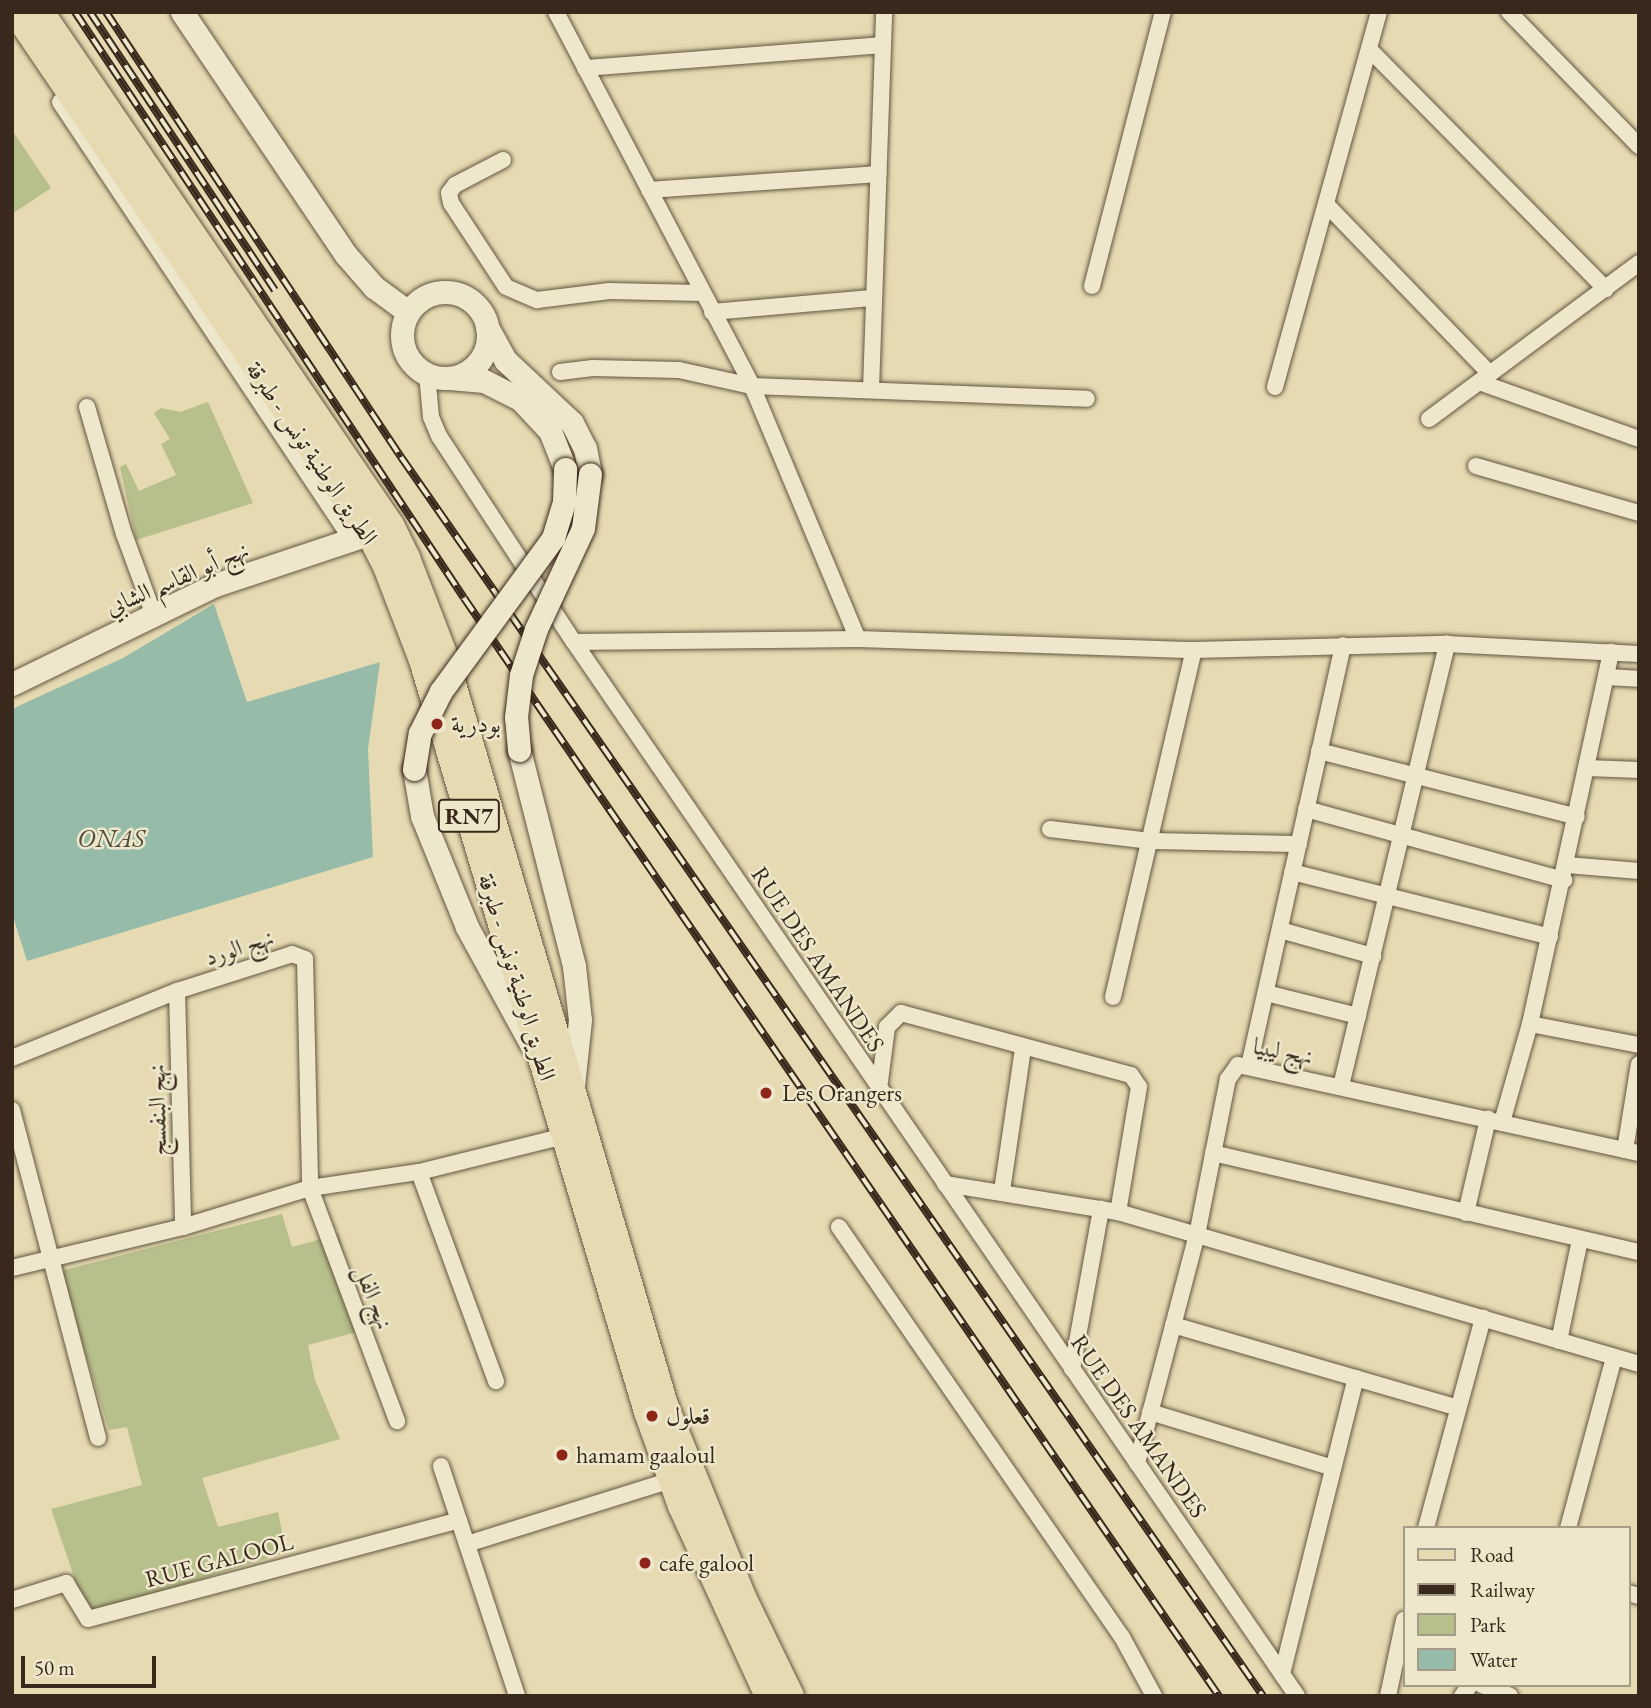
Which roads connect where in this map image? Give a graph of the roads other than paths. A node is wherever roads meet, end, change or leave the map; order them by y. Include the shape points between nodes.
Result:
1 (15, 12) edge
2 (41, 12) edge
3 (182, 12) edge
4 (556, 12) edge
5 (884, 12) edge
6 (1163, 12) edge
7 (1379, 12) edge
8 (1509, 12) edge
9 (12, 30) edge
10 (882, 46) junction
11 (1370, 50) junction
12 (586, 68) junction
13 (1639, 146) edge
14 (503, 160) dead end
15 (878, 174) junction
16 (649, 190) junction
17 (1326, 204) junction
18 (1639, 263) edge
19 (1092, 286) dead end
20 (1606, 289) junction
21 (702, 293) junction
22 (871, 298) junction
23 (408, 312) junction
24 (712, 312) junction
25 (487, 327) junction
26 (560, 372) dead end
27 (437, 376) junction
28 (1484, 378) junction
29 (752, 386) junction
30 (1275, 387) dead end
31 (871, 389) junction
32 (1087, 399) dead end
33 (87, 407) dead end
34 (1429, 419) dead end
35 (1639, 439) edge
36 (1476, 466) dead end
37 (1639, 513) edge
38 (371, 533) junction
39 (153, 613) junction
40 (858, 639) junction
41 (574, 642) junction
42 (1447, 644) junction
43 (1343, 645) junction
44 (1194, 650) junction
45 (1611, 652) junction
46 (1639, 654) edge
47 (1606, 677) junction
48 (1639, 679) edge
49 (12, 684) edge
50 (1319, 751) junction
51 (1587, 768) junction
52 (1639, 770) edge
53 (1417, 773) junction
54 (1306, 809) junction
55 (1577, 817) junction
56 (1050, 829) dead end
57 (1402, 836) junction
58 (1150, 841) junction
59 (1299, 844) junction
60 (1639, 871) edge
61 (1292, 872) junction
62 (1565, 872) junction
63 (1387, 896) junction
64 (1279, 930) junction
65 (1549, 937) junction
66 (1373, 956) junction
67 (177, 991) junction
68 (1266, 993) junction
69 (1113, 997) dead end
70 (1358, 1016) junction
71 (1530, 1024) junction
72 (1639, 1045) edge
73 (1023, 1049) junction
74 (12, 1058) edge
75 (1639, 1064) edge
76 (1250, 1066) junction
77 (546, 1075) junction
78 (1341, 1086) junction
79 (879, 1089) junction
80 (573, 1092) junction
81 (12, 1110) edge
82 (1495, 1121) junction
83 (564, 1136) junction
84 (1632, 1152) edge
85 (1213, 1153) junction
86 (419, 1172) junction
87 (945, 1184) junction
88 (310, 1188) junction
89 (1002, 1191) junction
90 (1101, 1209) junction
91 (1118, 1212) junction
92 (1466, 1213) junction
93 (183, 1227) junction
94 (839, 1227) dead end
95 (1197, 1235) junction
96 (1580, 1240) junction
97 (1639, 1252) edge
98 (51, 1260) junction
99 (12, 1268) edge
100 (1483, 1318) junction
101 (1173, 1325) junction
102 (1559, 1341) junction
103 (1614, 1357) junction
104 (1639, 1363) edge
105 (1072, 1369) junction
106 (1356, 1378) junction
107 (496, 1381) dead end
108 (1458, 1408) junction
109 (1150, 1412) junction
110 (397, 1421) dead end
111 (98, 1438) dead end
112 (1137, 1463) junction
113 (441, 1466) dead end
114 (1333, 1468) junction
115 (671, 1480) junction
116 (459, 1521) junction
117 (1427, 1526) edge
118 (1569, 1526) edge
119 (467, 1544) junction
120 (12, 1600) edge
121 (1402, 1629) edge
122 (1282, 1674) junction
123 (1487, 1687) edge
124 (517, 1696) edge
125 (768, 1696) edge
126 (791, 1696) edge
127 (1154, 1696) edge
128 (1297, 1696) edge
129 (1388, 1696) edge
130 (1510, 1696) edge

1 - 38 main road, الطريق الوطنية تونس - طبرقة / RN7
2 - 38 main road, الطريق الوطنية تونس - طبرقة / RN7
3 - 23 street via 339,246 374,287
4 - 12 street
5 - 10 street
6 - 19 street
7 - 11 street
8 - 13 street
9 - 38 street
10 - 12 street
10 - 15 street
11 - 17 street
11 - 20 street
12 - 16 street
14 - 21 street via 455,185 449,193 458,215 506,287 537,300 609,291
15 - 16 street
15 - 22 street
16 - 21 street
17 - 28 street
17 - 30 street
18 - 20 street
20 - 28 street
21 - 24 street
22 - 24 street
22 - 31 street
23 - 25 street via 432,293 453,293 479,308
23 - 27 street via 402,332 405,352
24 - 29 street
25 - 27 street via 482,357 467,372
25 - 80 street, bridge via 505,360 572,423 585,448 590,474 583,528 536,629 521,675 516,717 519,750 574,966 580,1020
26 - 29 street via 679,370
27 - 41 street, RUE DES AMANDES via 430,417 439,436
27 - 77 street, bridge via 484,381 520,399 550,431 565,469 565,501 553,538 440,691 420,733 414,769 422,816 467,927
28 - 34 street
28 - 35 street
29 - 31 street
29 - 40 street
31 - 32 street
33 - 39 street via 124,534
36 - 37 street
38 - 39 street, نهج أبو القاسم الشابي via 215,585
38 - 77 main road, الطريق الوطنية تونس - طبرقة / RN7 via 422,660
38 - 80 main road, الطريق الوطنية تونس - طبرقة / RN7 via 444,654
39 - 49 street, نهج أبو القاسم الشابي
40 - 41 street
40 - 44 street
41 - 79 street, RUE DES AMANDES
42 - 43 street
42 - 45 street
42 - 53 street
43 - 44 street
43 - 50 street
44 - 58 street
45 - 46 street
45 - 47 street
47 - 48 street
47 - 51 street
50 - 53 street
50 - 54 street
51 - 52 street
51 - 55 street
53 - 55 street
53 - 57 street
54 - 57 street
54 - 59 street
55 - 62 street
56 - 58 street
57 - 62 street
57 - 63 street
58 - 59 street
58 - 69 street
59 - 61 street
60 - 62 street
61 - 63 street
61 - 64 street
62 - 65 street
63 - 65 street
63 - 66 street
64 - 66 street
64 - 68 street
65 - 71 street
66 - 70 street
67 - 74 street, نهج الورد
67 - 88 street, نهج الورد via 292,954 305,959
67 - 93 street, نهج البنفسج
68 - 70 street
68 - 76 street
70 - 78 street
71 - 72 street
71 - 82 street
73 - 79 street via 895,1015 887,1027
73 - 89 street
73 - 91 street via 1120,1070 1137,1081
75 - 84 street
76 - 78 street, نهج ليبيا
76 - 85 street, نهج ليبيا via 1238,1065 1230,1073
77 - 83 main road, الطريق الوطنية تونس - طبرقة / RN7
78 - 82 street, نهج ليبيا
79 - 87 street, RUE DES AMANDES
80 - 126 main road, الطريق الوطنية تونس - طبرقة / RN7 via 665,1405 743,1597
81 - 98 street
82 - 84 street, نهج ليبيا
82 - 92 street
83 - 86 street
83 - 115 main road, الطريق الوطنية تونس - طبرقة / RN7 via 621,1332
85 - 92 street
85 - 95 street, نهج ليبيا
86 - 88 street
86 - 107 street
87 - 89 street
87 - 105 street, RUE DES AMANDES
88 - 93 street
88 - 110 street, نهج الفل
89 - 90 street
90 - 91 street
90 - 105 street
91 - 95 street
92 - 96 street
93 - 98 street
94 - 127 street via 1122,1637
95 - 100 street
95 - 101 street, نهج ليبيا
96 - 97 street
96 - 102 street
98 - 99 street
98 - 111 street
100 - 102 street
100 - 108 street
101 - 106 street
101 - 109 street, نهج ليبيا
102 - 103 street
103 - 104 street
103 - 118 street
105 - 112 street, RUE DES AMANDES
106 - 108 street
106 - 114 street
108 - 117 street
109 - 112 street, نهج ليبيا
109 - 114 street
112 - 122 street, RUE DES AMANDES
113 - 116 street
114 - 122 street
115 - 119 street
115 - 125 main road, الطريق الوطنية تونس - طبرقة / RN7
116 - 119 street
116 - 120 street, RUE GALOOL via 88,1619 66,1583
119 - 124 street
121 - 129 street
122 - 128 street, RUE DES AMANDES
123 - 130 street

